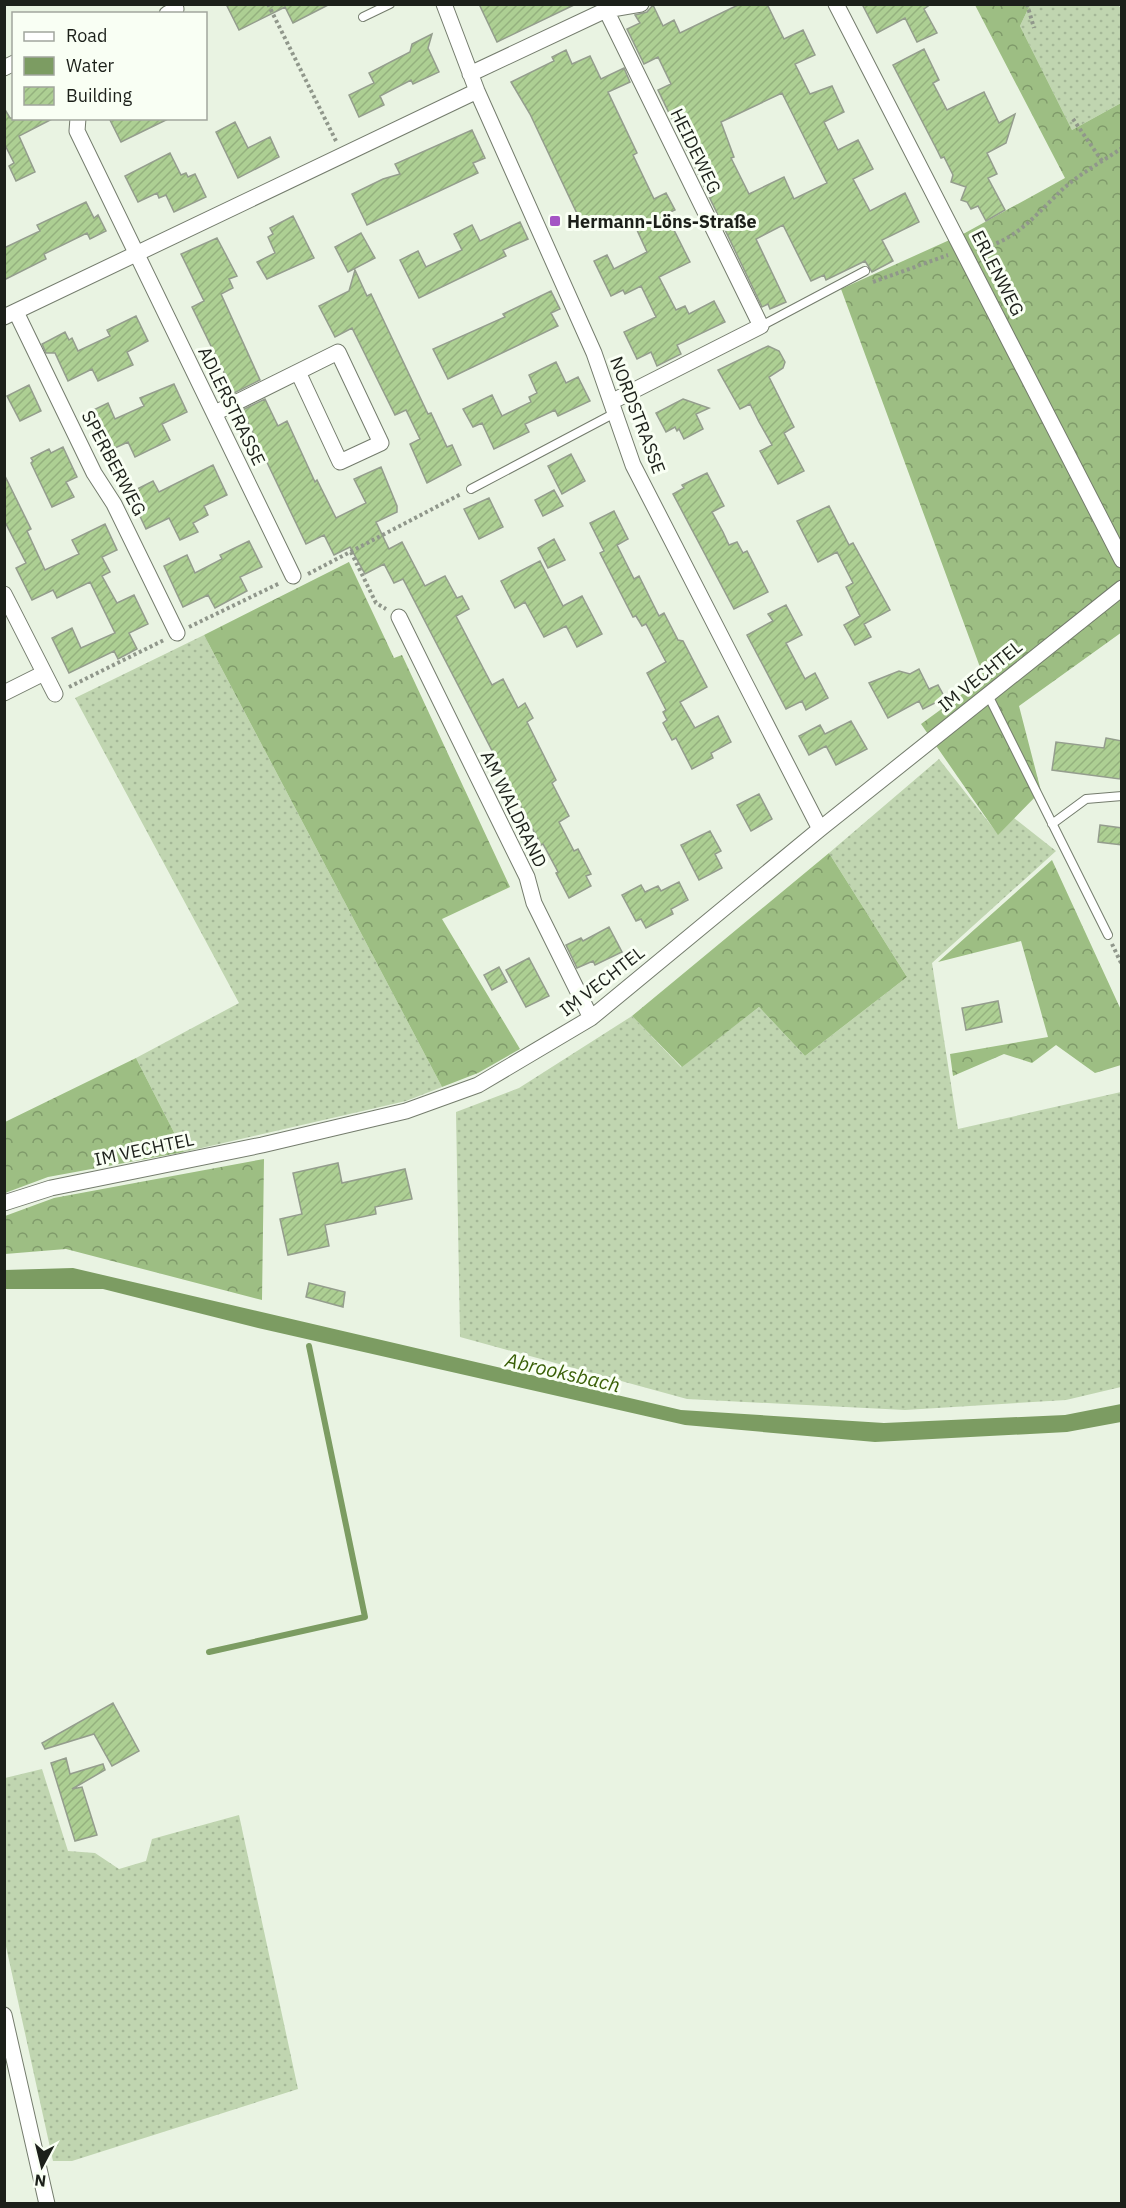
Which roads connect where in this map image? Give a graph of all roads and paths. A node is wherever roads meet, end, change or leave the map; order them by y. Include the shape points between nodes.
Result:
1 (268, 4) edge
2 (390, 4) edge
3 (444, 4) edge
4 (641, 4) edge
5 (836, 4) edge
6 (1027, 4) edge
7 (606, 7) edge
8 (363, 17) dead end
9 (1034, 28) dead end
10 (470, 74) junction
11 (477, 91) junction
12 (1073, 119) dead end
13 (78, 120) edge
14 (1122, 148) edge
15 (343, 155) junction
16 (1102, 161) junction
17 (964, 250) junction
18 (135, 254) junction
19 (864, 271) dead end
20 (844, 282) junction
21 (10, 315) edge
22 (761, 326) junction
23 (298, 372) junction
24 (615, 407) junction
25 (215, 413) junction
26 (471, 489) joint
27 (351, 552) junction
28 (1122, 560) edge
29 (293, 576) junction
30 (1122, 588) edge
31 (4, 594) edge
32 (399, 618) joint
33 (177, 633) junction
34 (44, 674) junction
35 (4, 693) edge
36 (55, 694) joint
37 (988, 694) junction
38 (1122, 796) edge
39 (1052, 824) junction
40 (820, 829) junction
41 (1108, 935) joint
42 (1122, 965) edge
43 (591, 1018) junction
44 (4, 1203) edge
45 (4, 2015) edge
46 (47, 2204) edge

1 - 15 path
2 - 8 lane
3 - 10 street, NORDSTRASSE
4 - 7 street
5 - 17 street, ERLENWEG
6 - 9 path
7 - 10 street
7 - 22 street, HEIDEWEG
10 - 11 street, NORDSTRASSE
11 - 15 street
11 - 24 street, NORDSTRASSE
12 - 16 path
13 - 18 street, ADLERSTRASSE via 77,131
14 - 16 path
15 - 18 street
16 - 17 path via 1009,236 988,247
17 - 20 path via 855,288
17 - 28 street, ERLENWEG
18 - 21 street
18 - 25 street, ADLERSTRASSE
19 - 20 lane
20 - 22 lane
21 - 33 street, SPERBERWEG via 114,504
22 - 24 street
23 - 23 street via 338,352 381,443 340,462
23 - 25 street
24 - 26 lane
24 - 40 street, NORDSTRASSE via 633,465
25 - 29 street, ADLERSTRASSE
26 - 27 path
27 - 29 path via 299,579
27 - 32 path via 376,603
29 - 33 path
30 - 37 street, IM VECHTEL
31 - 34 street
32 - 43 street, AM WALDRAND via 527,877 534,903
33 - 36 path
34 - 35 street
34 - 36 street
37 - 39 lane
37 - 40 street, IM VECHTEL
38 - 39 lane via 1086,799
39 - 41 lane
40 - 43 street, IM VECHTEL
41 - 42 path
43 - 44 street, IM VECHTEL via 478,1085 406,1111 51,1188
45 - 46 street

